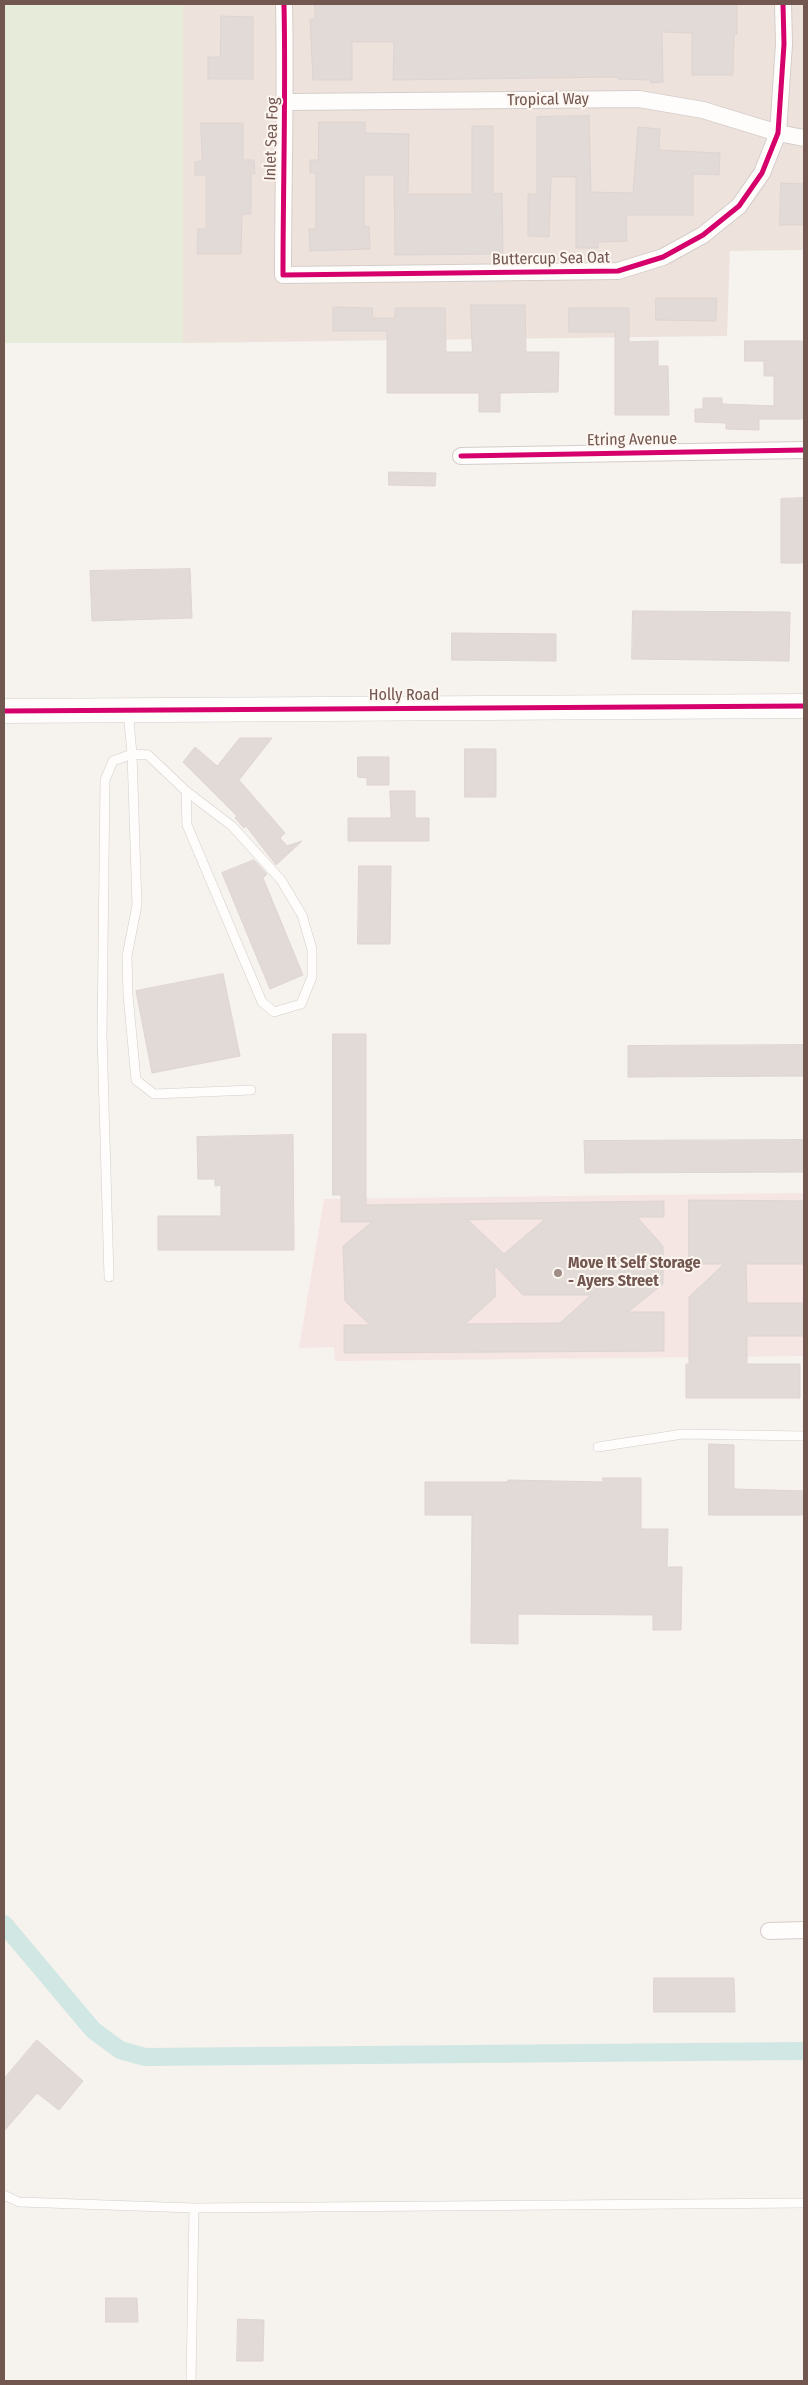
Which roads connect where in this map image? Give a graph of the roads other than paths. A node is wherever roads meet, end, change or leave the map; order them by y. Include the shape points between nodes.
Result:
1 (284, 4) edge
2 (783, 4) edge
3 (286, 102) junction
4 (778, 133) junction
5 (804, 138) edge
6 (283, 275) joint
7 (804, 450) edge
8 (461, 456) dead end
9 (804, 706) edge
10 (128, 710) junction
11 (4, 711) edge
12 (132, 754) junction
13 (186, 791) junction
14 (251, 1090) dead end
15 (108, 1277) dead end
16 (804, 1436) edge
17 (598, 1447) dead end
18 (804, 1930) edge
19 (768, 1931) dead end
20 (4, 2195) edge
21 (804, 2203) edge
22 (194, 2208) junction
23 (191, 2381) edge

1 - 3 street, Inlet Sea Fog
2 - 4 street, Buttercup Sea Oat via 784,53
3 - 4 street, Tropical Way via 639,99 703,110
3 - 6 street, Inlet Sea Fog
4 - 5 street, Tropical Way
4 - 6 street, Buttercup Sea Oat via 762,173 739,206 703,235 664,257 618,271
7 - 8 street, Etring Avenue
9 - 10 main road, Holly Road
10 - 11 main road, Holly Road
10 - 12 lane
12 - 13 lane via 148,755
12 - 14 lane via 137,905 127,956 136,1080 154,1094
12 - 15 lane via 113,761 105,780 102,1036
13 - 13 lane via 232,826 282,880 302,915 312,949 312,977 301,1004 274,1012 262,1002 188,825
16 - 17 lane via 684,1434
18 - 19 street
20 - 22 lane via 19,2202
21 - 22 lane
22 - 23 lane

